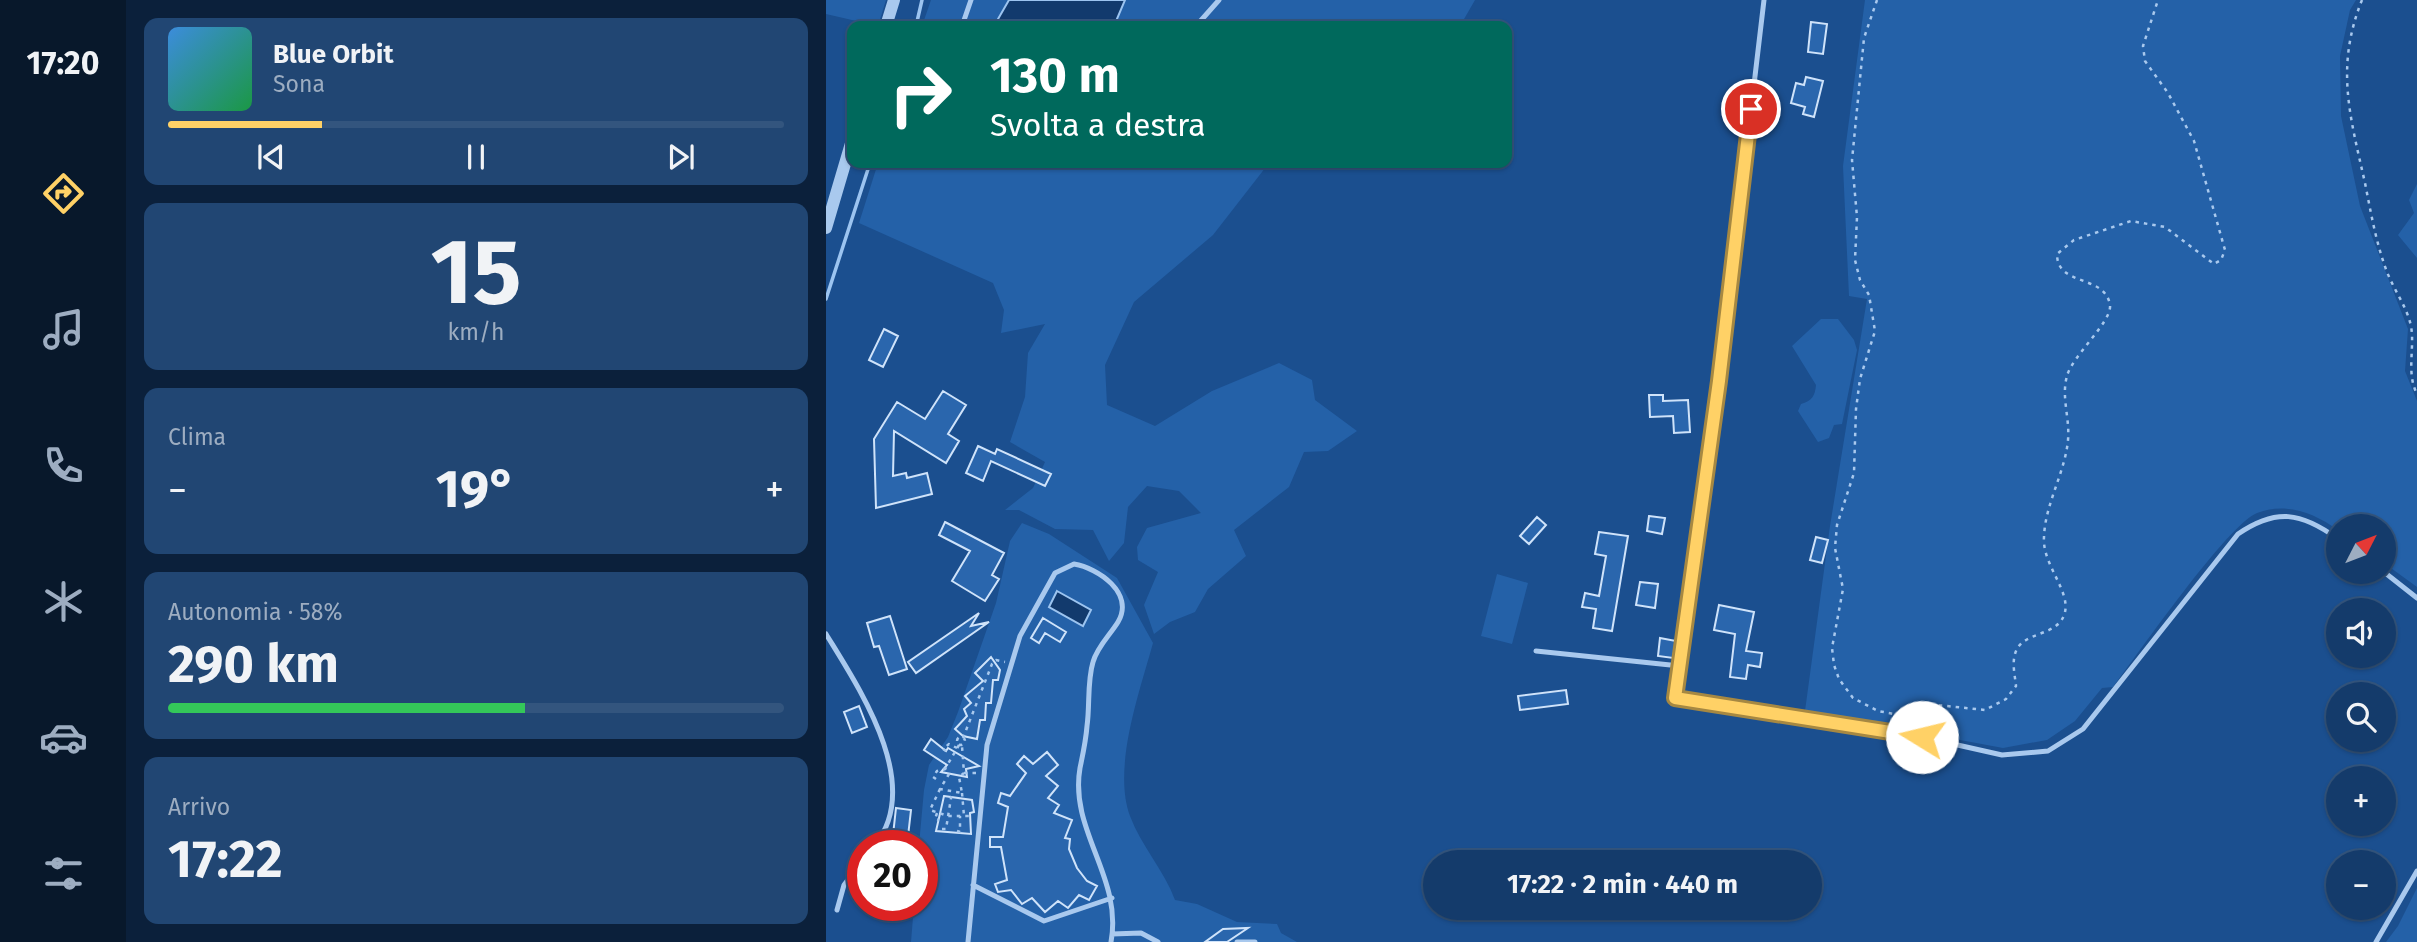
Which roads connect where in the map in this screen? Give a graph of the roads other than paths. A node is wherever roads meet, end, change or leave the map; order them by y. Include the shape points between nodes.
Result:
1 (894, 0) edge
2 (971, 0) edge
3 (1219, 0) edge
4 (1764, 0) edge
5 (888, 21) edge
6 (964, 21) edge
7 (1200, 21) edge
8 (847, 157) edge
9 (826, 228) edge
10 (2326, 532) edge
11 (2396, 581) edge
12 (2417, 598) edge
13 (826, 635) edge
14 (1536, 651) dead end
15 (1680, 666) junction
16 (883, 830) edge
17 (2417, 871) edge
18 (847, 881) edge
19 (973, 885) junction
20 (1112, 898) junction
21 (837, 909) dead end
22 (1112, 934) junction
23 (968, 942) edge
24 (1111, 942) edge
25 (1158, 942) edge
26 (1237, 942) edge
27 (1255, 942) edge
28 (2376, 942) edge

1 - 5 street
2 - 6 lane
3 - 7 lane
4 - 15 lane
8 - 9 street
10 - 15 lane via 2301,518 2283,515 2257,521 2238,534 2083,729 2048,751 2002,755 1922,737 1675,698
11 - 12 lane
13 - 16 lane via 875,717 890,772
14 - 15 lane
17 - 28 lane
18 - 21 lane
19 - 20 lane via 1044,921
19 - 20 lane via 987,745 1020,636 1055,573 1060,568 1083,566 1103,576 1121,598 1120,619 1093,662 1077,787 1079,805
19 - 23 lane
20 - 22 lane
22 - 24 lane
22 - 25 lane via 1141,933
26 - 27 lane

